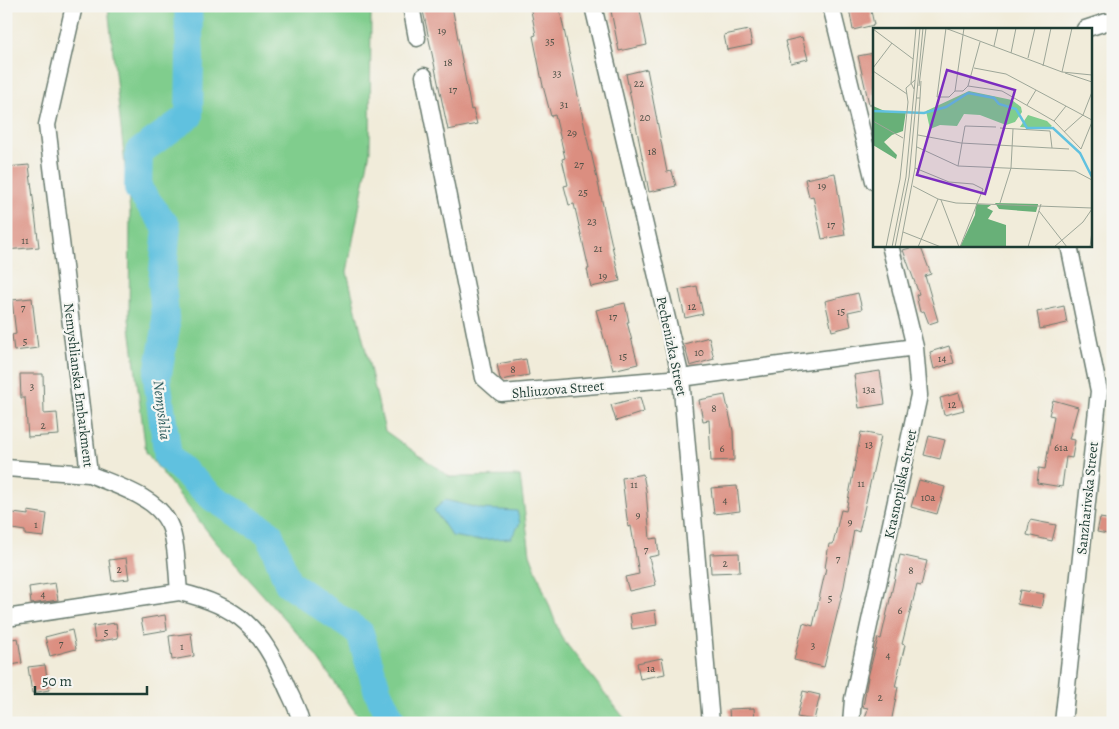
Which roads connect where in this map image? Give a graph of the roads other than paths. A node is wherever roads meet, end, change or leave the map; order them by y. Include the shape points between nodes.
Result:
1 (74, 6) edge
2 (411, 6) edge
3 (593, 6) edge
4 (831, 6) edge
5 (1113, 23) edge
6 (1089, 28) edge
7 (417, 38) dead end
8 (424, 76) dead end
9 (873, 177) edge
10 (890, 246) edge
11 (1069, 246) edge
12 (915, 347) junction
13 (682, 378) junction
14 (6, 468) edge
15 (89, 474) junction
16 (180, 592) junction
17 (6, 618) edge
18 (301, 723) edge
19 (711, 723) edge
20 (851, 723) edge
21 (1063, 723) edge

1 - 15 street, Nemyshlianska Embarkment via 47,125
2 - 7 street
3 - 13 street, Pechenizka Street
4 - 9 street
5 - 6 street
8 - 13 street, Shliuzova Street via 484,378 502,394
10 - 12 street, Krasnopilska Street
11 - 21 street, Sanzharivska Street via 1099,391
12 - 13 street, Shliuzova Street
12 - 20 street, Krasnopilska Street via 919,395 853,699
13 - 19 street, Pechenizka Street
14 - 15 street
15 - 16 street, Nemyshlianska Embarkment via 152,503 162,512 170,524
16 - 17 street
16 - 18 street via 229,609 254,630 273,657

